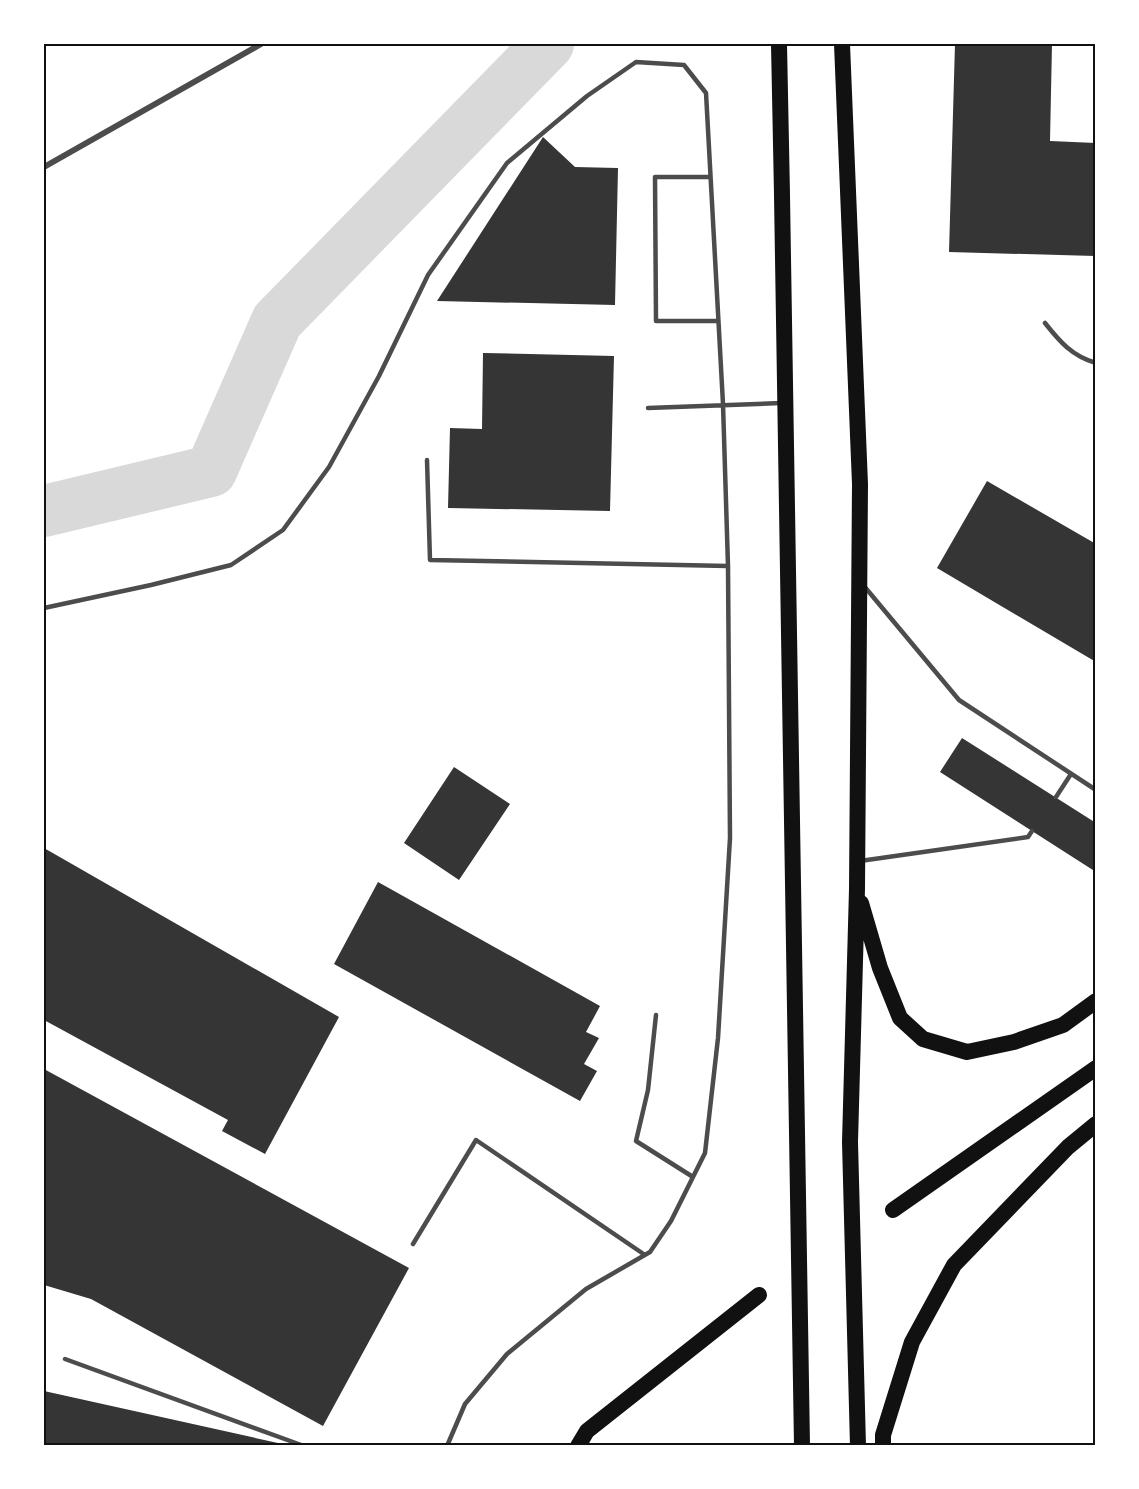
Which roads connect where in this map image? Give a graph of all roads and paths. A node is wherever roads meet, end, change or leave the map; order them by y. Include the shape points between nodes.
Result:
1 (261, 44) edge
2 (779, 44) edge
3 (843, 44) edge
4 (44, 167) edge
5 (710, 177) junction
6 (718, 321) junction
7 (1045, 324) dead end
8 (1095, 363) edge
9 (787, 403) junction
10 (723, 404) junction
11 (648, 408) dead end
12 (427, 460) dead end
13 (728, 566) junction
14 (859, 580) junction
15 (44, 608) edge
16 (1071, 774) junction
17 (1095, 790) edge
18 (1056, 797) dead end
19 (1032, 831) dead end
20 (857, 862) junction
21 (857, 889) junction
22 (1095, 1001) edge
23 (656, 1015) dead end
24 (1095, 1068) edge
25 (1095, 1124) edge
26 (693, 1177) junction
27 (893, 1210) dead end
28 (413, 1244) dead end
29 (645, 1255) junction
30 (759, 1295) dead end
31 (66, 1359) dead end
32 (802, 1444) edge
33 (304, 1446) edge
34 (447, 1446) edge
35 (578, 1446) edge
36 (858, 1446) edge
37 (883, 1446) edge

1 - 4 street
2 - 9 highway
3 - 14 highway via 860,484
5 - 6 lane
5 - 6 lane via 655,177 656,321
5 - 15 lane via 706,93 684,65 636,62 587,96 507,163 428,275 329,467 283,530 231,565
6 - 10 lane
7 - 8 lane via 1063,346
9 - 10 lane
9 - 32 highway
10 - 11 lane
10 - 13 lane
12 - 13 lane via 430,560
13 - 26 lane via 730,838 718,1038 705,1153
14 - 16 lane via 959,700
14 - 20 highway
16 - 17 lane
16 - 18 lane
19 - 20 lane via 1028,837
20 - 21 highway
21 - 22 highway via 880,968 900,1017 923,1039 967,1052 1014,1042 1063,1025
21 - 36 highway via 850,1142
23 - 26 lane via 648,1090 636,1142
24 - 27 highway
25 - 37 highway via 954,1265 912,1342
26 - 29 lane via 671,1221
28 - 29 lane via 476,1140
29 - 34 lane via 586,1289 507,1354 465,1404
30 - 35 highway via 587,1431
31 - 33 lane

